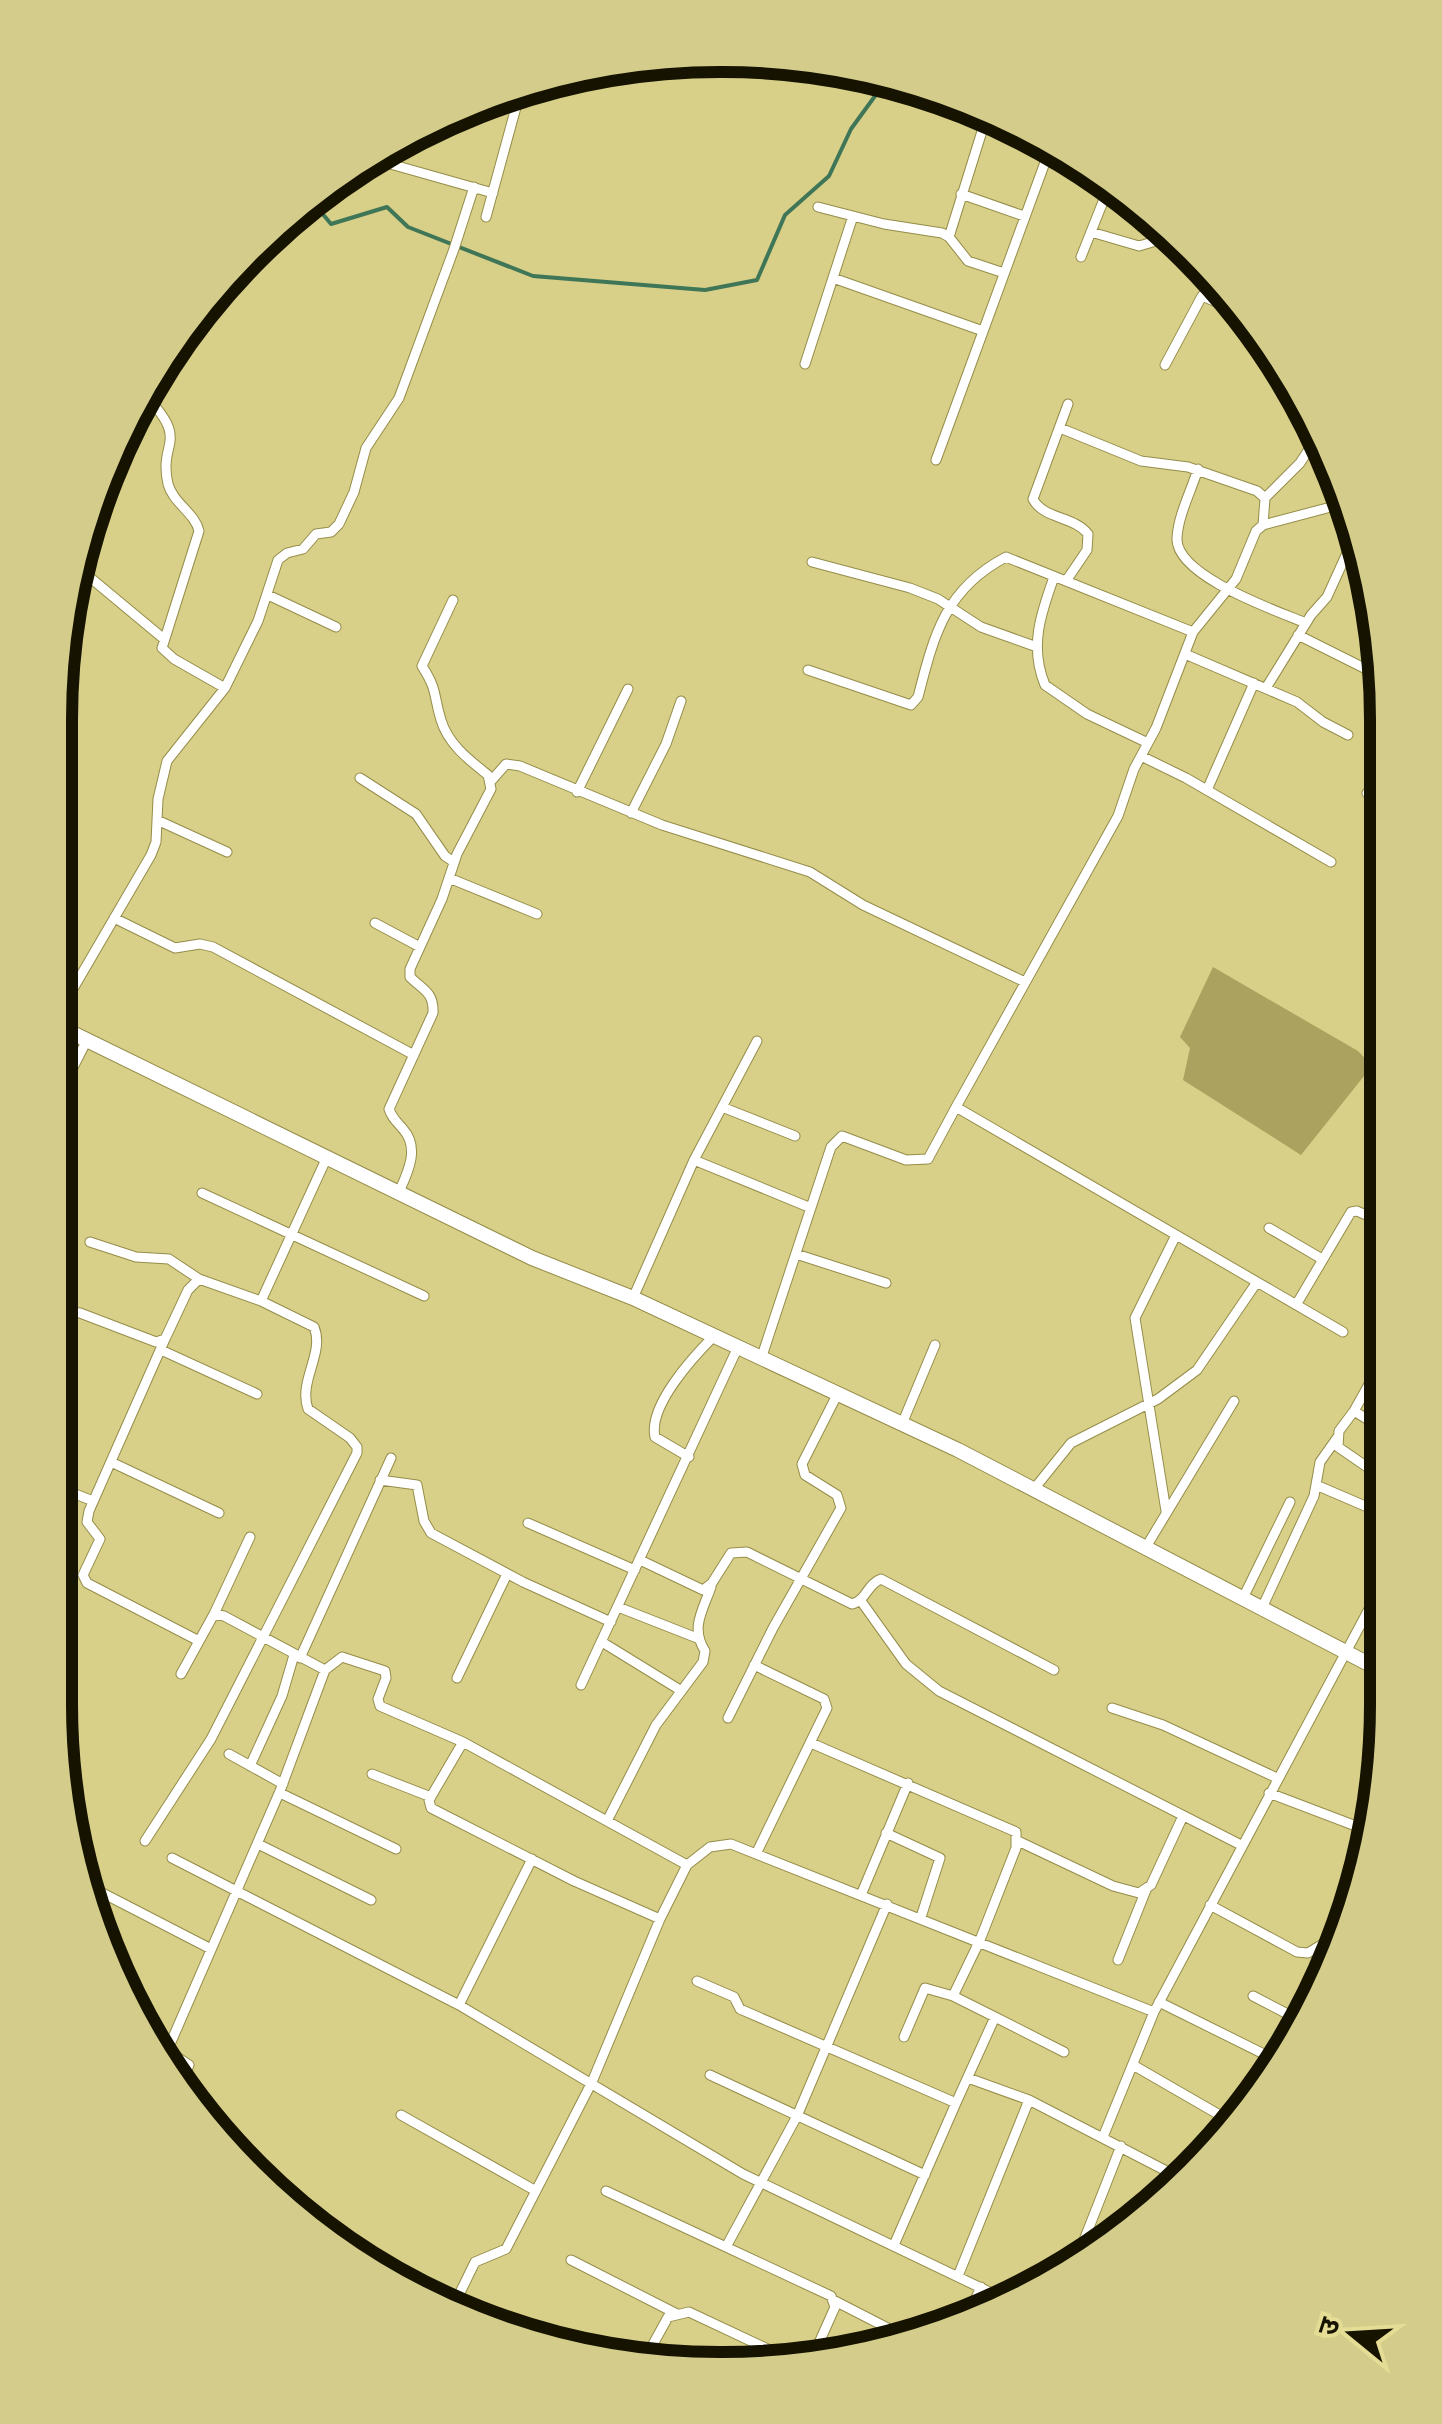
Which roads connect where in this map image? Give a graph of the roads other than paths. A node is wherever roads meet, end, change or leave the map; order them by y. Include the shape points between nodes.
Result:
1 (516, 106) edge
2 (983, 128) edge
3 (1046, 160) edge
4 (390, 164) edge
5 (474, 187) junction
6 (493, 193) junction
7 (961, 194) junction
8 (1104, 199) edge
9 (818, 207) dead end
10 (852, 216) junction
11 (1024, 216) junction
12 (486, 218) dead end
13 (1091, 232) junction
14 (949, 237) junction
15 (1157, 241) edge
16 (1081, 257) dead end
17 (1004, 273) junction
18 (833, 278) junction
19 (1216, 302) edge
20 (983, 331) junction
21 (805, 364) dead end
22 (1165, 365) dead end
23 (1068, 404) dead end
24 (155, 405) edge
25 (1060, 428) junction
26 (1309, 448) edge
27 (936, 460) dead end
28 (1198, 469) junction
29 (1265, 498) junction
30 (1333, 507) edge
31 (1263, 525) junction
32 (1346, 551) edge
33 (812, 562) dead end
34 (1054, 576) junction
35 (89, 577) edge
36 (1066, 582) junction
37 (1228, 590) junction
38 (268, 596) junction
39 (453, 600) dead end
40 (948, 606) junction
41 (1306, 623) junction
42 (336, 627) dead end
43 (1193, 632) junction
44 (1298, 635) junction
45 (164, 639) junction
46 (1037, 647) junction
47 (1185, 654) junction
48 (1367, 669) edge
49 (808, 670) dead end
50 (1254, 683) junction
51 (226, 688) junction
52 (1266, 688) junction
53 (628, 689) dead end
54 (681, 700) dead end
55 (1348, 735) dead end
56 (1148, 743) junction
57 (1141, 756) junction
58 (360, 778) dead end
59 (491, 781) junction
60 (1206, 790) junction
61 (578, 792) junction
62 (1367, 794) dead end
63 (1370, 795) edge
64 (632, 813) junction
65 (156, 820) junction
66 (227, 852) dead end
67 (454, 862) junction
68 (1332, 862) dead end
69 (449, 878) junction
70 (536, 914) dead end
71 (114, 918) junction
72 (375, 923) dead end
73 (420, 947) junction
74 (1025, 982) junction
75 (72, 993) edge
76 (72, 1031) edge
77 (87, 1040) junction
78 (756, 1040) dead end
79 (414, 1055) junction
80 (72, 1069) edge
81 (722, 1106) junction
82 (956, 1107) junction
83 (795, 1136) dead end
84 (327, 1157) junction
85 (694, 1160) junction
86 (399, 1192) junction
87 (202, 1193) dead end
88 (811, 1208) junction
89 (1370, 1216) edge
90 (1269, 1228) dead end
91 (293, 1233) junction
92 (1176, 1235) junction
93 (90, 1242) dead end
94 (796, 1254) junction
95 (1322, 1259) junction
96 (199, 1279) junction
97 (1257, 1282) junction
98 (886, 1283) dead end
99 (424, 1296) dead end
100 (633, 1298) junction
101 (261, 1301) junction
102 (1296, 1305) junction
103 (72, 1313) edge
104 (1343, 1332) dead end
105 (714, 1336) junction
106 (166, 1339) junction
107 (935, 1344) dead end
108 (738, 1347) junction
109 (161, 1350) junction
110 (761, 1360) junction
111 (1370, 1382) edge
112 (257, 1394) dead end
113 (838, 1394) junction
114 (1234, 1400) dead end
115 (1151, 1402) junction
116 (1354, 1411) junction
117 (1370, 1420) edge
118 (902, 1424) junction
119 (1337, 1438) junction
120 (688, 1457) junction
121 (390, 1458) dead end
122 (111, 1462) junction
123 (1370, 1470) edge
124 (380, 1480) junction
125 (1316, 1486) junction
126 (1034, 1489) junction
127 (72, 1492) edge
128 (93, 1500) junction
129 (1290, 1502) dead end
130 (1370, 1508) edge
131 (1166, 1511) junction
132 (220, 1513) dead end
133 (528, 1523) dead end
134 (250, 1536) dead end
135 (1146, 1547) junction
136 (638, 1564) junction
137 (506, 1574) junction
138 (802, 1578) junction
139 (712, 1583) junction
140 (1243, 1598) junction
141 (860, 1601) junction
142 (1370, 1606) edge
143 (618, 1607) junction
144 (1262, 1608) junction
145 (214, 1614) junction
146 (611, 1622) junction
147 (264, 1638) junction
148 (697, 1638) junction
149 (199, 1641) junction
150 (602, 1642) junction
151 (1344, 1652) junction
152 (297, 1656) junction
153 (1370, 1665) edge
154 (754, 1666) junction
155 (325, 1670) junction
156 (1054, 1670) dead end
157 (182, 1674) dead end
158 (458, 1678) dead end
159 (581, 1684) dead end
160 (680, 1690) junction
161 (1112, 1708) dead end
162 (728, 1718) dead end
163 (463, 1742) junction
164 (811, 1743) junction
165 (229, 1754) dead end
166 (250, 1766) junction
167 (372, 1774) dead end
168 (1277, 1778) junction
169 (908, 1782) junction
170 (281, 1789) junction
171 (1269, 1793) junction
172 (431, 1797) junction
173 (1183, 1816) junction
174 (607, 1821) junction
175 (1358, 1827) edge
176 (886, 1834) junction
177 (145, 1841) dead end
178 (1018, 1841) junction
179 (258, 1844) junction
180 (1241, 1845) junction
181 (396, 1849) dead end
182 (756, 1854) junction
183 (172, 1858) dead end
184 (532, 1858) junction
185 (687, 1865) junction
186 (1146, 1890) junction
187 (101, 1892) edge
188 (238, 1892) junction
189 (861, 1895) junction
190 (371, 1900) dead end
191 (887, 1904) junction
192 (1210, 1905) junction
193 (921, 1918) junction
194 (660, 1919) junction
195 (980, 1940) junction
196 (1323, 1943) edge
197 (211, 1949) junction
198 (1118, 1960) dead end
199 (697, 1981) dead end
200 (953, 1996) junction
201 (1253, 1996) dead end
202 (459, 2006) junction
203 (1157, 2007) junction
204 (1290, 2015) edge
205 (995, 2017) junction
206 (904, 2037) dead end
207 (167, 2039) edge
208 (826, 2046) junction
209 (1064, 2052) dead end
210 (1265, 2055) edge
211 (1132, 2065) junction
212 (710, 2075) dead end
213 (968, 2078) junction
214 (592, 2082) junction
215 (1029, 2100) junction
216 (956, 2103) junction
217 (401, 2115) dead end
218 (796, 2116) junction
219 (1221, 2116) edge
220 (1103, 2137) junction
221 (1120, 2146) junction
222 (1170, 2172) edge
223 (925, 2175) junction
224 (761, 2183) junction
225 (536, 2191) junction
226 (606, 2191) dead end
227 (1084, 2240) edge
228 (894, 2245) junction
229 (726, 2246) junction
230 (571, 2260) dead end
231 (958, 2276) junction
232 (981, 2288) junction
233 (991, 2293) edge
234 (458, 2296) edge
235 (976, 2299) edge
236 (835, 2301) junction
237 (677, 2314) junction
238 (890, 2329) edge
239 (818, 2344) edge
240 (651, 2347) edge
241 (769, 2349) edge

1 - 6 street
2 - 7 street
3 - 11 street
4 - 5 street
5 - 6 street
5 - 38 street via 399,398 366,448 340,524 282,555
6 - 12 street
7 - 11 street
7 - 14 street
8 - 13 street
9 - 10 street
10 - 14 street
10 - 18 street
11 - 17 street
13 - 15 street via 1139,246
13 - 16 street
14 - 17 street via 968,261
17 - 20 street
18 - 20 street
18 - 21 street
19 - 22 street via 1202,296
20 - 27 street
23 - 25 street
24 - 45 street via 171,431 172,494 198,524
25 - 28 street via 1140,461
25 - 36 street via 1033,499 1088,534 1087,550
26 - 29 street
28 - 29 street
28 - 37 street via 1178,547
29 - 31 street
30 - 31 street
31 - 37 street
32 - 41 street via 1327,596
33 - 40 street via 910,588
34 - 36 street
34 - 40 street via 1006,557
34 - 46 street
35 - 45 street
36 - 43 street
37 - 41 street
37 - 43 street
38 - 42 street
38 - 51 street
39 - 59 street via 422,666 435,686 445,729
40 - 46 street via 981,627
40 - 49 street via 910,705
41 - 44 street
43 - 47 street
44 - 48 street
44 - 52 street
45 - 51 street via 164,652
46 - 56 street via 1050,690
47 - 50 street
47 - 56 street
50 - 52 street
50 - 60 street
51 - 65 street via 167,761
52 - 55 street
53 - 61 street
54 - 64 street
56 - 57 street
57 - 60 street
57 - 74 street via 1095,862
58 - 67 street via 416,814
59 - 61 street via 510,764
59 - 67 street
60 - 68 street
61 - 64 street
62 - 63 street
64 - 74 street via 810,872 863,905
65 - 66 street
65 - 71 street via 151,856
67 - 69 street
69 - 70 street
69 - 73 street
71 - 75 street
71 - 79 street via 175,948 213,946
72 - 73 street
73 - 79 street via 410,977 434,1005
74 - 82 street
76 - 77 main road
77 - 80 street
77 - 84 main road
78 - 81 street
79 - 86 street via 389,1108 412,1154
81 - 83 street
81 - 85 street
82 - 88 street via 928,1159 906,1160 842,1136 836,1140
82 - 92 street
84 - 86 main road
84 - 91 street
85 - 88 street
85 - 100 street
86 - 100 main road via 532,1258
87 - 91 street
88 - 94 street
89 - 95 street via 1351,1212
90 - 95 street
91 - 99 street
91 - 101 street
92 - 97 street
92 - 115 street via 1135,1318
93 - 96 street via 169,1259
94 - 98 street
94 - 110 street
95 - 102 street
96 - 101 street
96 - 106 street
97 - 102 street
97 - 115 street via 1197,1370
100 - 105 main road
101 - 147 street via 314,1327 308,1409 357,1447
102 - 104 street
103 - 106 street via 156,1342
105 - 108 main road
105 - 120 street via 670,1388 654,1428 655,1437
106 - 109 street
107 - 118 street
108 - 110 main road
108 - 120 street
109 - 112 street
109 - 122 street
110 - 113 main road
111 - 116 street
113 - 118 main road
113 - 138 street via 802,1464 805,1475 837,1495 840,1508
114 - 131 street
115 - 126 street via 1070,1443
115 - 131 street
116 - 117 street
116 - 119 street
118 - 126 main road
119 - 123 street via 1343,1452
119 - 125 street via 1320,1462
120 - 136 street
121 - 124 street
122 - 128 street
122 - 132 street
124 - 137 street via 416,1485 431,1532
124 - 152 street
125 - 130 street
125 - 144 street
126 - 135 main road
127 - 128 street
128 - 149 street via 87,1522 100,1539 84,1580
129 - 140 street
131 - 135 street
133 - 136 street
134 - 145 street
135 - 140 main road
136 - 139 street via 697,1589
136 - 143 street
137 - 146 street
137 - 158 street
138 - 139 street via 738,1550
138 - 141 street via 846,1603
138 - 154 street
139 - 148 street
140 - 144 main road
141 - 156 street via 876,1580 885,1580
141 - 173 street via 906,1664 939,1691
142 - 151 street
143 - 146 street
143 - 148 street
144 - 151 main road
145 - 147 street
145 - 149 street
146 - 150 street
147 - 152 street
147 - 177 street via 211,1739
148 - 160 street via 705,1656
149 - 157 street
150 - 159 street
150 - 160 street
151 - 153 main road
151 - 168 street
152 - 155 street
152 - 166 street
154 - 162 street
154 - 164 street via 824,1698 825,1714
155 - 163 street via 346,1656 385,1671 380,1706
155 - 170 street
160 - 174 street
161 - 168 street
163 - 172 street
163 - 174 street
164 - 169 street
164 - 182 street
165 - 166 street
166 - 170 street
167 - 172 street
168 - 171 street
169 - 176 street
169 - 178 street via 1011,1828
170 - 179 street
170 - 181 street
171 - 175 street
171 - 180 street
172 - 184 street via 431,1808
173 - 180 street
173 - 186 street
174 - 185 street
176 - 189 street
176 - 193 street via 940,1858
178 - 186 street via 1113,1886
178 - 195 street
179 - 188 street
179 - 190 street
180 - 192 street
182 - 185 street via 725,1843
182 - 189 street
183 - 188 street
184 - 194 street
184 - 202 street
185 - 194 street
186 - 198 street
187 - 197 street
188 - 197 street
188 - 202 street
189 - 191 street
191 - 193 street
191 - 208 street
192 - 196 street via 1297,1952
192 - 203 street
193 - 195 street
194 - 214 street
195 - 200 street
195 - 203 street
197 - 207 street
199 - 208 street via 734,1997 740,2009
200 - 205 street
200 - 206 street via 925,1988
201 - 204 street
202 - 214 street
203 - 210 street
203 - 211 street
205 - 209 street
205 - 213 street
208 - 216 street
208 - 218 street
211 - 219 street
211 - 220 street
212 - 218 street
213 - 215 street
213 - 216 street
214 - 224 street
214 - 225 street
215 - 220 street
215 - 231 street
216 - 223 street
217 - 225 street
218 - 223 street
218 - 224 street
220 - 221 street
221 - 222 street
221 - 227 street
223 - 228 street
224 - 228 street
224 - 229 street
225 - 234 street via 506,2249 474,2262
226 - 229 street
228 - 231 street
229 - 236 street
230 - 237 street
231 - 232 street
232 - 233 street
232 - 235 street
236 - 238 street
236 - 239 street
237 - 240 street via 668,2317
237 - 241 street via 689,2312

